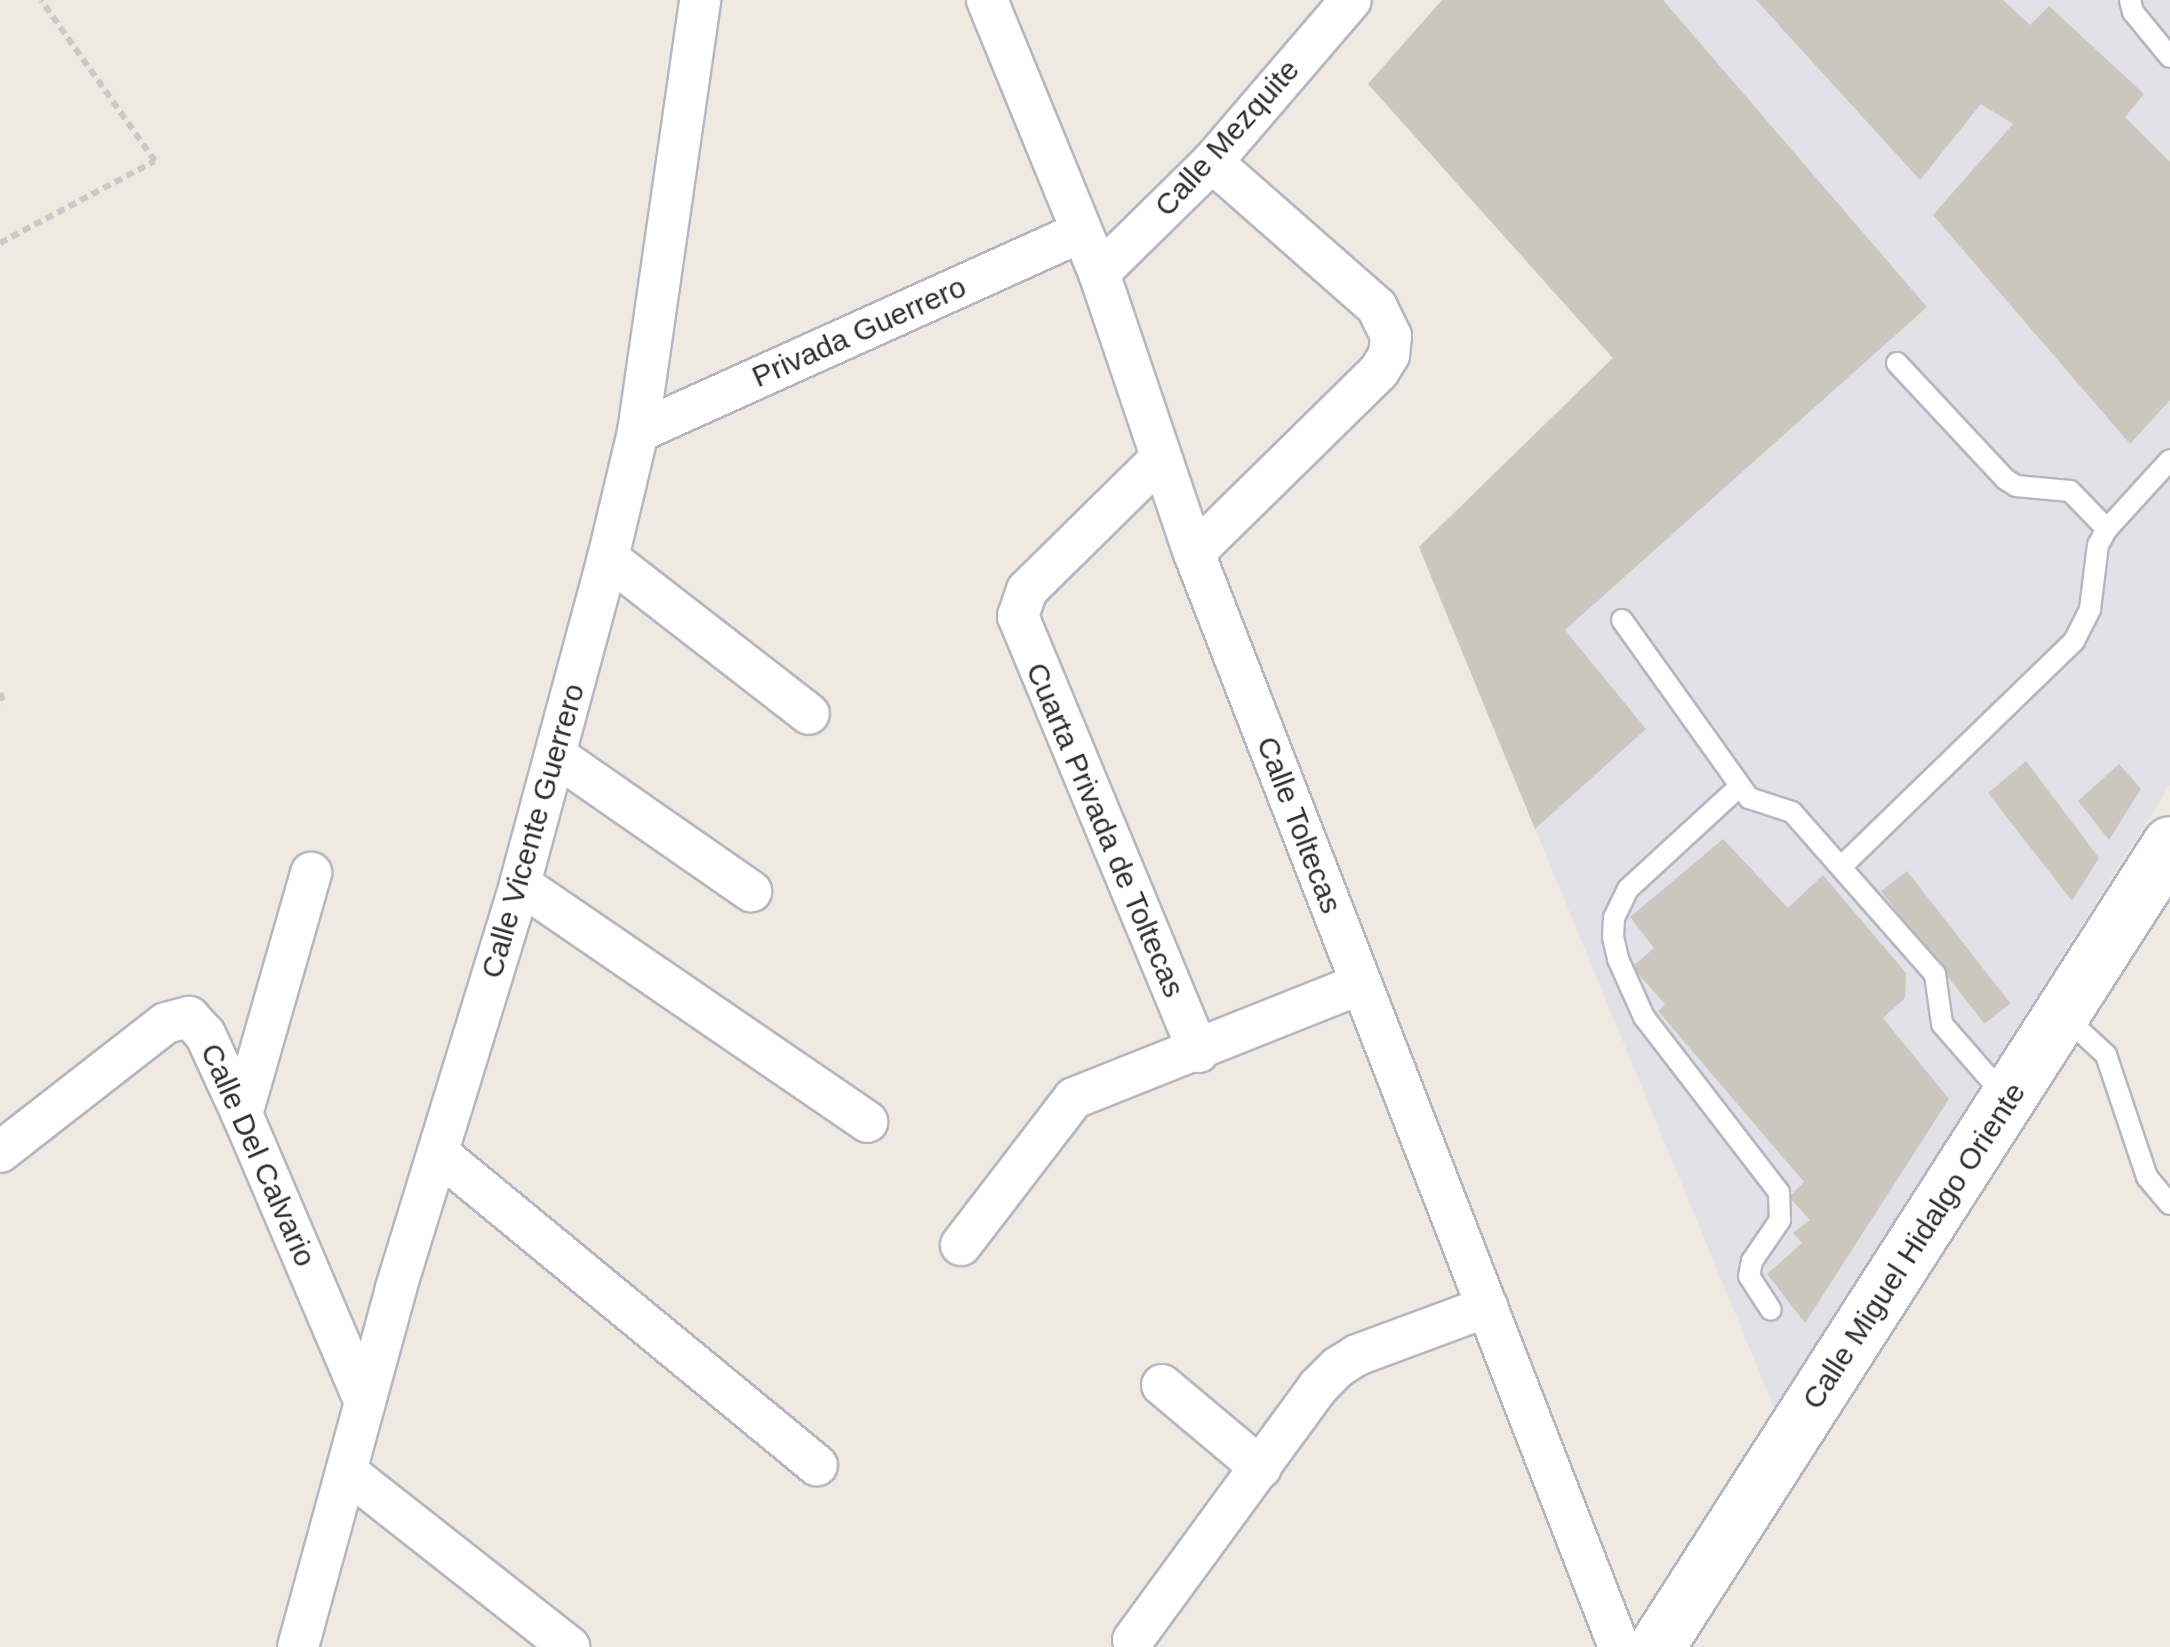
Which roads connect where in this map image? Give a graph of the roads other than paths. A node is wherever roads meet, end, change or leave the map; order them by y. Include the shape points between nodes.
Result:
1 (700, 0) edge
2 (987, 0) edge
3 (1350, 0) edge
4 (2130, 0) edge
5 (2168, 50) edge
6 (1212, 162) junction
7 (1080, 232) junction
8 (1099, 273) junction
9 (1896, 364) dead end
10 (638, 432) junction
11 (1160, 459) junction
12 (2170, 460) edge
13 (2108, 529) junction
14 (1194, 553) junction
15 (608, 558) junction
16 (1622, 620) dead end
17 (810, 714) dead end
18 (556, 755) junction
19 (1740, 786) junction
20 (2167, 858) edge
21 (1843, 865) junction
22 (311, 873) dead end
23 (520, 884) junction
24 (751, 890) dead end
25 (1361, 984) junction
26 (2063, 1014) junction
27 (1199, 1052) junction
28 (2008, 1100) junction
29 (242, 1114) junction
30 (867, 1122) dead end
31 (0, 1152) edge
32 (438, 1153) junction
33 (2170, 1204) edge
34 (961, 1245) dead end
35 (1486, 1307) junction
36 (1771, 1310) dead end
37 (1162, 1385) dead end
38 (365, 1402) junction
39 (817, 1465) dead end
40 (1260, 1468) junction
41 (348, 1472) junction
42 (1133, 1640) dead end
43 (298, 1647) edge
44 (569, 1647) edge
45 (1619, 1647) edge
46 (1656, 1647) edge

1 - 10 street, Calle Vicente Guerrero
2 - 7 street, Calle Toltecas
3 - 6 street, Calle Mezquite
4 - 5 lane
6 - 8 street, Calle Mezquite
6 - 14 street via 1378,307 1390,354
7 - 8 street, Calle Toltecas
7 - 10 street, Privada Guerrero
8 - 11 street, Calle Toltecas
9 - 13 lane via 2005,479 2070,492
10 - 15 street, Calle Vicente Guerrero
11 - 14 street, Calle Toltecas
11 - 27 street, Cuarta Privada de Toltecas via 1027,590 1020,628
12 - 13 lane
13 - 21 lane via 2095,557 2090,609 2074,641
14 - 25 street, Calle Toltecas
15 - 17 street
15 - 18 street, Calle Vicente Guerrero
16 - 19 lane
18 - 23 street, Calle Vicente Guerrero
18 - 24 street
19 - 21 lane via 1753,802 1792,812
19 - 36 lane via 1628,889 1613,937 1644,1016 1779,1192 1780,1220 1748,1276
20 - 26 street, Calle Miguel Hidalgo Oriente
21 - 28 lane via 1935,974 1942,1024
22 - 29 street
23 - 30 street
23 - 32 street, Calle Vicente Guerrero
25 - 27 street
25 - 35 street, Calle Toltecas
26 - 28 street, Calle Miguel Hidalgo Oriente
26 - 33 lane via 2106,1054 2147,1177
27 - 34 street via 1074,1098
28 - 46 street, Calle Miguel Hidalgo Oriente
29 - 31 street, Calle Del Calvario via 205,1034 189,1017 178,1018
29 - 38 street, Calle Del Calvario
32 - 38 street, Calle Vicente Guerrero
32 - 39 street
35 - 40 street via 1338,1367
35 - 45 street, Calle Toltecas
37 - 40 street
38 - 41 street, Calle Vicente Guerrero
40 - 42 street
41 - 43 street, Calle Vicente Guerrero
41 - 44 street

